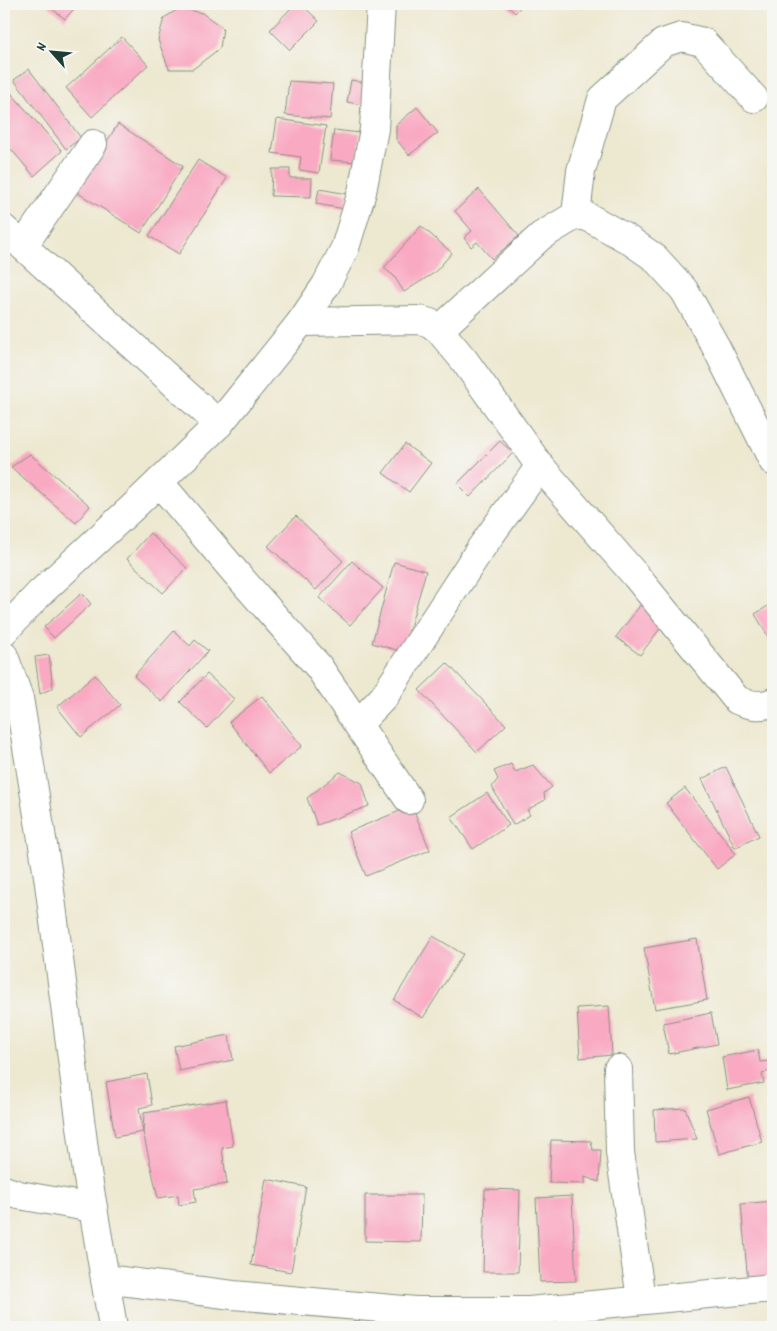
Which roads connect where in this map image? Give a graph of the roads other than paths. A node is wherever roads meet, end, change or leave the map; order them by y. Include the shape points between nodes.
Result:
1 (381, 4) edge
2 (754, 98) dead end
3 (94, 144) dead end
4 (576, 215) junction
5 (13, 238) edge
6 (301, 322) junction
7 (439, 330) junction
8 (218, 424) junction
9 (773, 461) edge
10 (540, 466) junction
11 (159, 482) junction
12 (4, 631) edge
13 (4, 656) edge
14 (773, 702) edge
15 (358, 724) junction
16 (410, 800) dead end
17 (618, 1069) dead end
18 (4, 1190) edge
19 (93, 1208) junction
20 (105, 1279) junction
21 (773, 1288) edge
22 (641, 1299) junction
23 (358, 1317) edge
24 (113, 1327) edge

1 - 6 street via 374,129 362,192 345,248 326,285
2 - 4 street via 703,42 681,37 664,43 602,99 581,170
3 - 5 street
4 - 7 street via 542,236
4 - 9 street via 588,216 655,258 684,290
5 - 8 street
6 - 7 street via 420,320
6 - 8 street
7 - 10 street
8 - 11 street
10 - 14 street via 636,576 737,700 750,706
10 - 15 street via 481,548 383,698
11 - 12 street
11 - 15 street via 318,666
13 - 19 street via 19,698 47,867
15 - 16 street
17 - 22 street via 620,1152
18 - 19 street
19 - 20 street
20 - 23 street via 233,1295
20 - 24 street
21 - 22 street
22 - 23 street via 529,1311 415,1311

